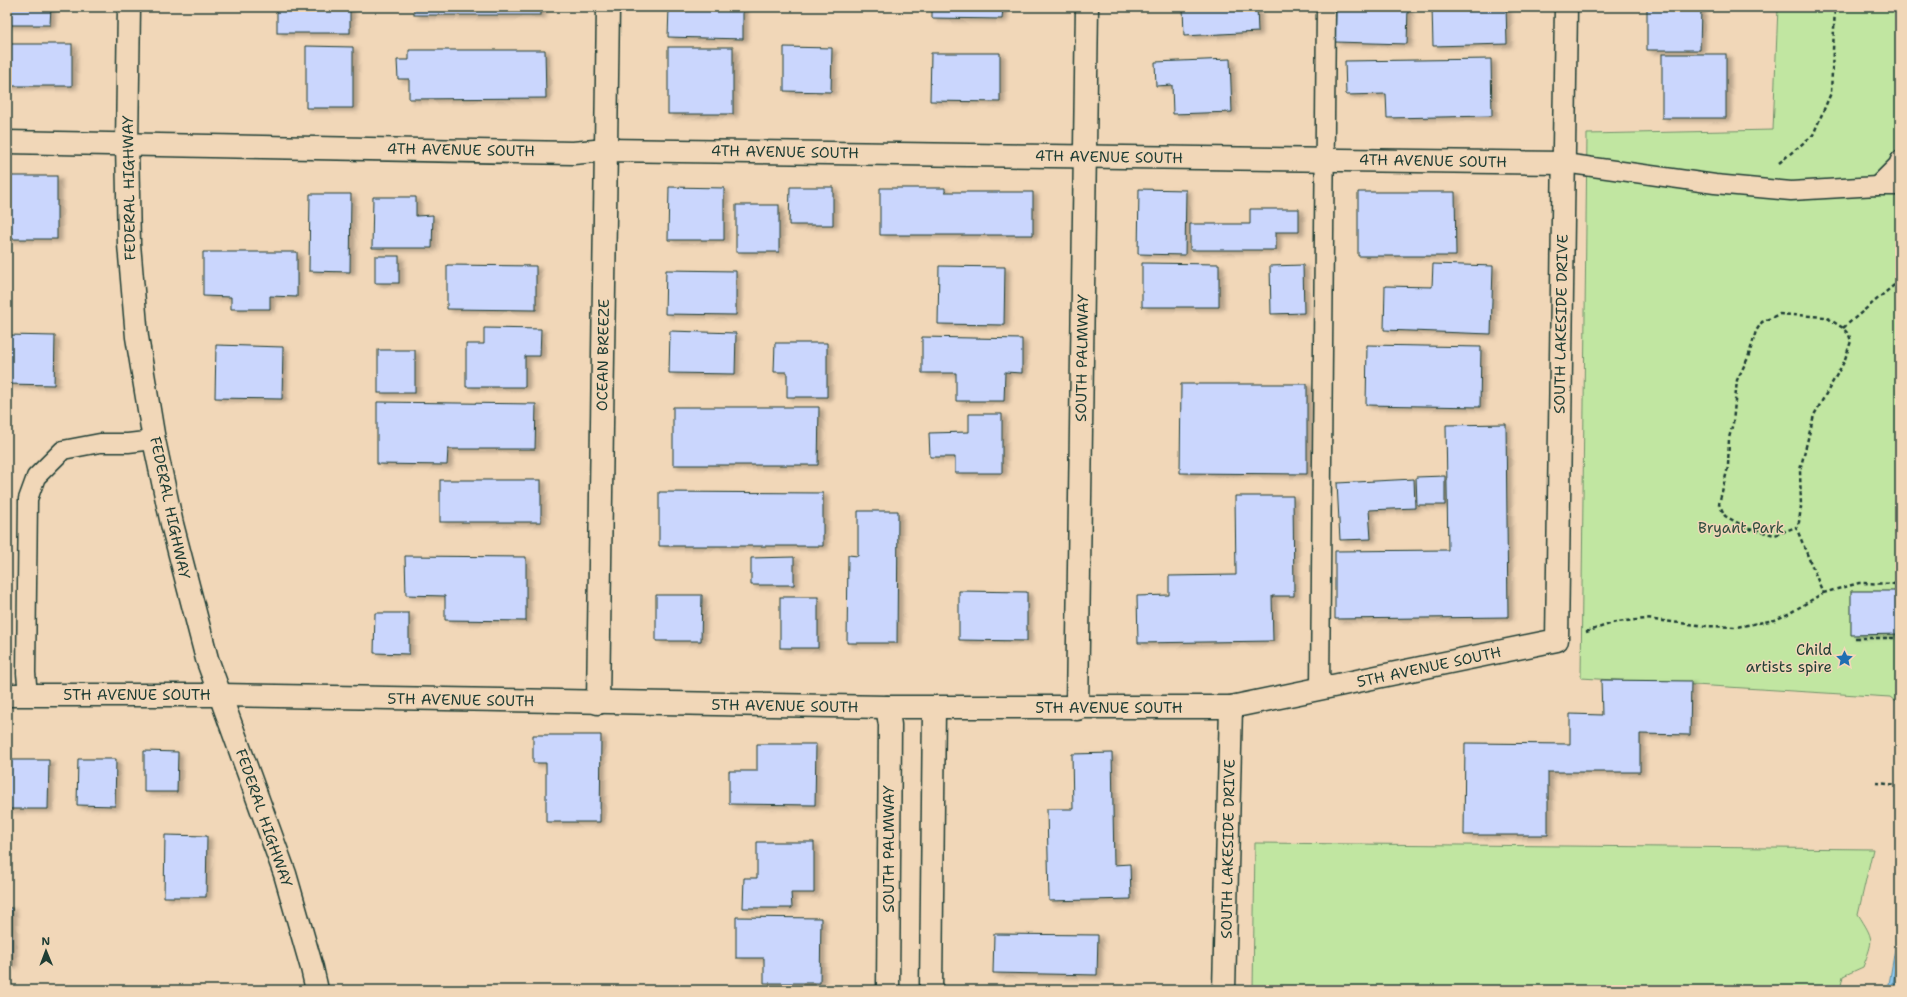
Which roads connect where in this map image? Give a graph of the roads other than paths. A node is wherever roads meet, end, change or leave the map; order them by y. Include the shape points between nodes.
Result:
1 (129, 7) edge
2 (608, 7) edge
3 (1087, 7) edge
4 (1326, 7) edge
5 (1566, 7) edge
6 (7, 142) edge
7 (127, 144) junction
8 (606, 150) junction
9 (1085, 157) junction
10 (1324, 160) junction
11 (1900, 160) edge
12 (1564, 163) junction
13 (1877, 186) junction
14 (1900, 186) edge
15 (154, 440) junction
16 (1557, 640) joint
17 (1320, 689) junction
18 (7, 695) edge
19 (28, 695) junction
20 (221, 695) junction
21 (598, 703) junction
22 (887, 708) junction
23 (934, 708) junction
24 (1077, 708) junction
25 (1231, 708) junction
26 (317, 990) edge
27 (888, 990) edge
28 (931, 990) edge
29 (1224, 990) edge

1 - 7 street, FEDERAL HIGHWAY
2 - 8 street, OCEAN BREEZE
3 - 9 street, SOUTH PALMWAY
4 - 10 lane
5 - 12 street, SOUTH LAKESIDE DRIVE
6 - 7 street, 4TH AVENUE SOUTH
7 - 8 street, 4TH AVENUE SOUTH via 573,153
7 - 15 street, FEDERAL HIGHWAY via 129,244 137,337
8 - 9 street, 4TH AVENUE SOUTH
8 - 21 street, OCEAN BREEZE
9 - 10 street, 4TH AVENUE SOUTH
9 - 24 street, SOUTH PALMWAY
10 - 12 street, 4TH AVENUE SOUTH
10 - 17 lane
11 - 13 lane
12 - 13 lane via 1715,184 1791,191
12 - 16 street, SOUTH LAKESIDE DRIVE
13 - 14 lane
15 - 19 lane via 100,443 63,450 36,477 28,499
15 - 20 street, FEDERAL HIGHWAY via 189,594 207,659
16 - 17 street, 5TH AVENUE SOUTH
17 - 25 street, 5TH AVENUE SOUTH
18 - 19 street, 5TH AVENUE SOUTH
19 - 20 street, 5TH AVENUE SOUTH
20 - 21 street, 5TH AVENUE SOUTH
20 - 26 street, FEDERAL HIGHWAY via 285,874
21 - 22 street, 5TH AVENUE SOUTH
22 - 23 street, 5TH AVENUE SOUTH
22 - 27 street, SOUTH PALMWAY via 890,725
23 - 24 street, 5TH AVENUE SOUTH
23 - 28 street
24 - 25 street, 5TH AVENUE SOUTH
25 - 29 street, SOUTH LAKESIDE DRIVE

